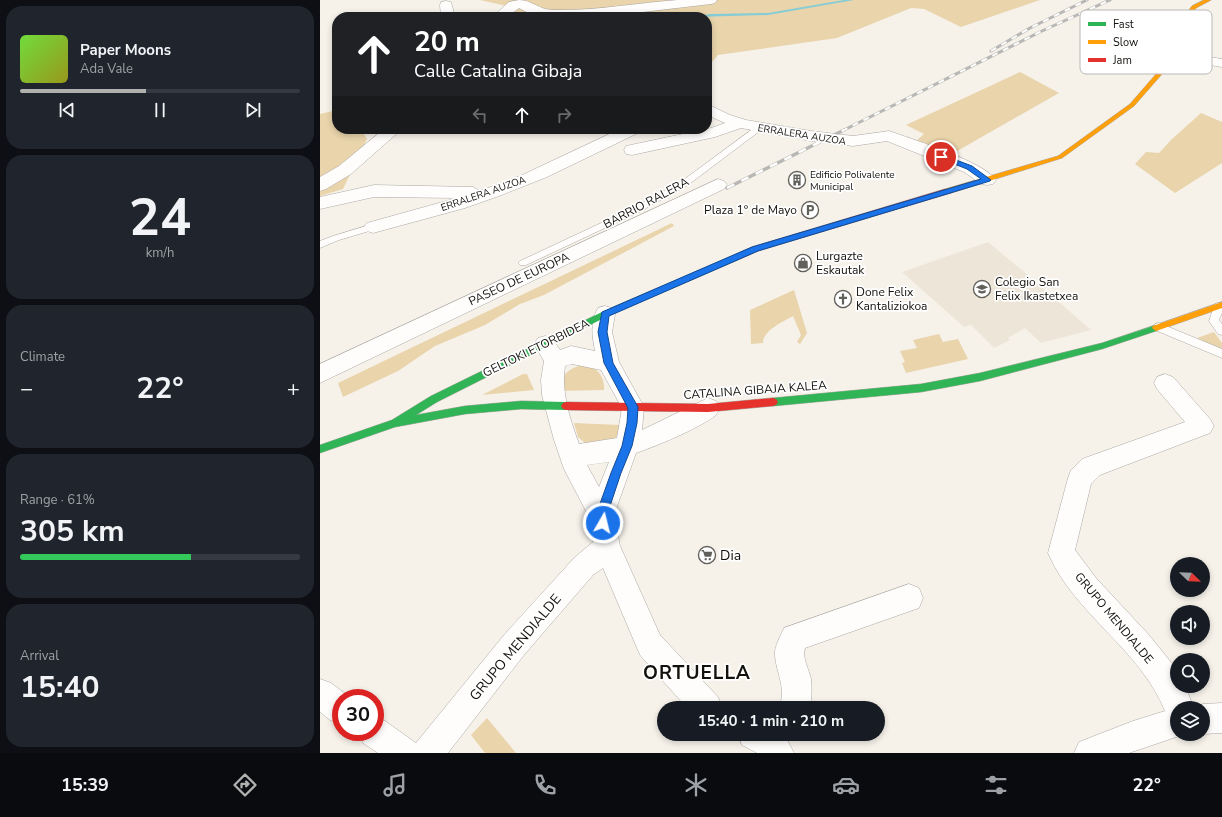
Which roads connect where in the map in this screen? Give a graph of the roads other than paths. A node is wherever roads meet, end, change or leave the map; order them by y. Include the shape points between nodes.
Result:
1 (711, 0) edge
2 (1208, 0) edge
3 (1192, 10) edge
4 (505, 12) edge
5 (541, 12) edge
6 (608, 12) edge
7 (1212, 61) edge
8 (1222, 63) edge
9 (1159, 74) edge
10 (712, 112) edge
11 (740, 123) junction
12 (761, 128) junction
13 (712, 133) edge
14 (388, 134) edge
15 (622, 134) edge
16 (708, 134) edge
17 (632, 150) dead end
18 (987, 180) junction
19 (320, 185) edge
20 (718, 185) dead end
21 (487, 194) junction
22 (320, 203) edge
23 (373, 227) joint
24 (320, 245) edge
25 (523, 263) dead end
26 (1220, 306) edge
27 (605, 314) junction
28 (1159, 327) junction
29 (1222, 331) edge
30 (550, 352) junction
31 (1222, 354) edge
32 (608, 363) junction
33 (320, 374) edge
34 (1165, 384) dead end
35 (555, 406) junction
36 (633, 407) junction
37 (708, 408) junction
38 (395, 423) junction
39 (627, 446) junction
40 (320, 449) edge
41 (572, 455) junction
42 (601, 515) junction
43 (607, 547) junction
44 (909, 598) dead end
45 (320, 694) edge
46 (701, 701) edge
47 (796, 701) edge
48 (1177, 701) edge
49 (332, 703) edge
50 (1222, 718) edge
51 (1210, 719) edge
52 (1170, 724) edge
53 (384, 739) edge
54 (405, 753) edge
55 (428, 753) edge
56 (1090, 753) edge

1 - 6 street
2 - 3 street, GELTOKI ETORBIDEA
4 - 5 street via 519,4
7 - 8 street
9 - 18 street, GELTOKI ETORBIDEA via 1132,105 1060,157
10 - 11 street, ERRALERA AUZOA
11 - 12 street, ERRALERA AUZOA
11 - 13 street
12 - 18 street, ERRALERA AUZOA via 853,141 889,136 970,168
12 - 25 lane, BARRIO RALERA via 685,183 634,211
14 - 19 street via 345,170
15 - 21 street, ERRALERA AUZOA via 510,186
16 - 17 street
18 - 27 street, GELTOKI ETORBIDEA via 755,249
20 - 33 street, PASEO DE EUROPA
21 - 22 street via 374,191
21 - 23 street, ERRALERA AUZOA
23 - 24 lane
26 - 28 street, CATALINA GIBAJA KALEA
26 - 29 lane via 1214,321
27 - 30 street, GELTOKI ETORBIDEA
27 - 32 street via 602,332
28 - 31 lane
28 - 37 street, CATALINA GIBAJA KALEA via 1102,346 1005,371 921,388
30 - 32 street
30 - 35 street
30 - 38 street, GELTOKI ETORBIDEA via 434,399
32 - 36 street
34 - 48 street, GRUPO MENDIALDE via 1202,426 1100,454 1080,478 1061,553 1085,588 1145,653
35 - 36 street, CATALINA GIBAJA KALEA
35 - 38 street, CATALINA GIBAJA KALEA via 522,405 465,410
35 - 41 street
36 - 37 street, CATALINA GIBAJA KALEA
36 - 39 street
37 - 39 street via 683,422
38 - 40 street, CATALINA GIBAJA KALEA
39 - 41 street via 590,456
39 - 42 street
41 - 42 street via 576,469
42 - 43 street
43 - 46 street via 650,645
43 - 55 street, GRUPO MENDIALDE via 584,566 514,645
44 - 47 street via 794,638 789,654 796,679
45 - 49 street
50 - 51 street
52 - 56 street
53 - 54 street

